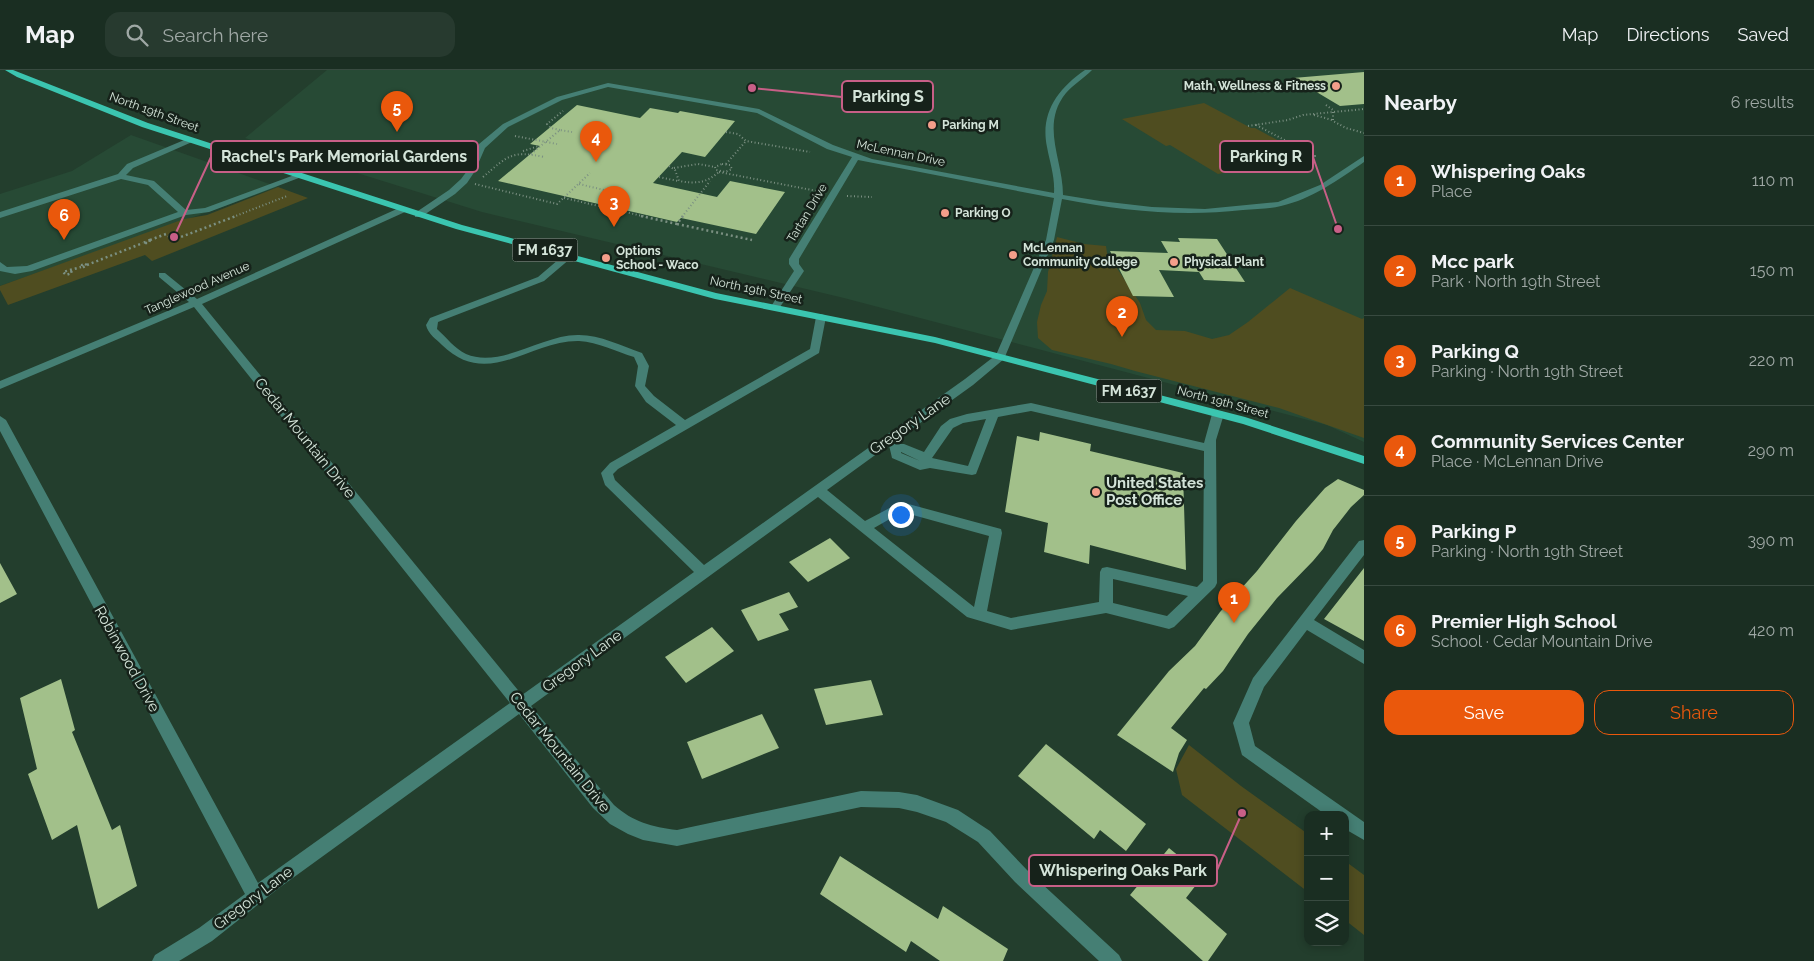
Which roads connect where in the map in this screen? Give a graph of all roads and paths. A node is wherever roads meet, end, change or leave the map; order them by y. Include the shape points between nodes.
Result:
1 (8, 70) edge
2 (1089, 70) edge
3 (569, 106) dead end
4 (1326, 106) dead end
5 (1364, 109) edge
6 (1332, 112) junction
7 (1311, 114) junction
8 (1333, 121) junction
9 (1256, 125) junction
10 (1248, 126) dead end
11 (551, 128) junction
12 (560, 130) junction
13 (572, 132) dead end
14 (726, 132) dead end
15 (1364, 133) edge
16 (189, 140) junction
17 (509, 140) dead end
18 (545, 141) junction
19 (746, 141) junction
20 (557, 144) dead end
21 (522, 152) junction
22 (814, 153) dead end
23 (531, 154) junction
24 (544, 157) dead end
25 (856, 157) junction
26 (1364, 158) edge
27 (726, 164) junction
28 (1260, 165) dead end
29 (669, 166) dead end
30 (715, 167) junction
31 (674, 168) junction
32 (719, 171) junction
33 (590, 173) dead end
34 (121, 176) junction
35 (300, 176) junction
36 (659, 177) dead end
37 (577, 180) dead end
38 (582, 181) junction
39 (679, 181) junction
40 (710, 181) junction
41 (578, 184) junction
42 (604, 190) dead end
43 (823, 193) dead end
44 (287, 196) dead end
45 (1058, 196) junction
46 (844, 197) dead end
47 (564, 198) junction
48 (872, 198) dead end
49 (402, 210) junction
50 (184, 213) junction
51 (0, 215) edge
52 (418, 215) junction
53 (677, 224) junction
54 (752, 240) dead end
55 (568, 256) junction
56 (0, 265) edge
57 (71, 271) dead end
58 (162, 275) dead end
59 (196, 303) junction
60 (776, 308) junction
61 (821, 317) junction
62 (1000, 357) junction
63 (0, 385) edge
64 (993, 414) junction
65 (1218, 414) junction
66 (0, 420) edge
67 (684, 426) junction
68 (889, 445) junction
69 (1210, 448) junction
70 (1364, 460) edge
71 (928, 461) junction
72 (818, 490) junction
73 (864, 526) junction
74 (1364, 545) edge
75 (703, 573) junction
76 (1199, 594) junction
77 (1106, 607) junction
78 (979, 615) junction
79 (1305, 622) junction
80 (1364, 658) edge
81 (522, 705) junction
82 (1334, 811) edge
83 (1349, 822) edge
84 (1364, 832) edge
85 (256, 897) junction
86 (160, 961) edge
87 (1113, 961) edge

1 - 16 main road, North 19th Street / FM 1637
2 - 45 street via 1068,86 1051,113 1049,141 1056,168
3 - 11 path via 548,124
4 - 6 path
5 - 6 path
6 - 7 path
6 - 8 path
7 - 8 path
7 - 9 path
8 - 15 path
9 - 10 path
9 - 28 path via 1315,156 1266,168
11 - 12 path
11 - 18 path
12 - 13 path
12 - 18 path
14 - 19 path via 738,134
16 - 34 street via 130,166
16 - 35 main road, North 19th Street / FM 1637
17 - 18 path via 516,135
18 - 20 path
18 - 21 path
18 - 23 path
19 - 22 path
19 - 27 path
21 - 23 path
21 - 47 path via 511,154 474,184 557,204
23 - 24 path
25 - 45 street, McLennan Drive
25 - 52 street, McLennan Drive via 759,111 619,85 599,86 516,118 482,145 470,174 461,184
25 - 60 street, Tartan Drive via 794,259 799,271
26 - 45 street, McLennan Drive via 1323,188 1307,195 1280,204 1239,210 1152,210
27 - 30 path
27 - 32 path via 732,168
29 - 31 path
30 - 31 path via 698,164
30 - 32 path
31 - 39 path
32 - 40 path
32 - 43 path
33 - 38 path
34 - 50 street via 151,183
34 - 51 street
35 - 49 main road, North 19th Street / FM 1637
35 - 50 street via 206,210
36 - 39 path
37 - 38 path
38 - 41 path
39 - 40 path via 694,184
40 - 53 path
41 - 42 path
41 - 47 path
44 - 57 path via 173,240 166,234 146,240
45 - 62 street via 1050,240
46 - 48 path via 857,194
47 - 53 path
49 - 52 main road, North 19th Street / FM 1637
49 - 59 street, Tanglewood Avenue
50 - 56 street via 29,269 9,271
52 - 55 main road, North 19th Street / FM 1637
53 - 54 path
55 - 60 main road, North 19th Street / FM 1637 via 714,296
55 - 67 street via 541,279 434,320 432,330 462,357 480,360 510,357 561,340 580,338 638,355 645,365 640,386 650,399
58 - 59 street, Cedar Mountain Drive
59 - 63 street, Tanglewood Avenue
59 - 81 street, Cedar Mountain Drive
60 - 61 main road, North 19th Street / FM 1637
61 - 62 main road, North 19th Street / FM 1637
61 - 67 street via 815,351
62 - 65 main road, North 19th Street / FM 1637
62 - 68 street, Gregory Lane
64 - 69 street via 1031,407
64 - 71 street via 959,420 945,428
64 - 71 street via 972,471
65 - 69 street
65 - 70 main road, North 19th Street / FM 1637
66 - 85 street, Robinwood Drive
67 - 75 street via 607,473 609,482
68 - 71 street via 896,455 920,466
68 - 72 street, Gregory Lane
69 - 76 street via 1210,583
72 - 73 street
72 - 75 street, Gregory Lane
73 - 78 street via 972,613
73 - 78 street via 901,506 996,533
74 - 79 street
75 - 81 street, Gregory Lane
76 - 77 street via 1169,623
76 - 77 street via 1107,572
77 - 78 street via 1011,624
79 - 80 street
79 - 82 street via 1258,683 1240,723 1248,750
81 - 85 street, Gregory Lane
81 - 87 street, Cedar Mountain Drive via 599,802 614,818 635,831 677,838 860,799 917,802 965,823 997,849 1019,874
83 - 84 street
85 - 86 street, Gregory Lane via 189,946

